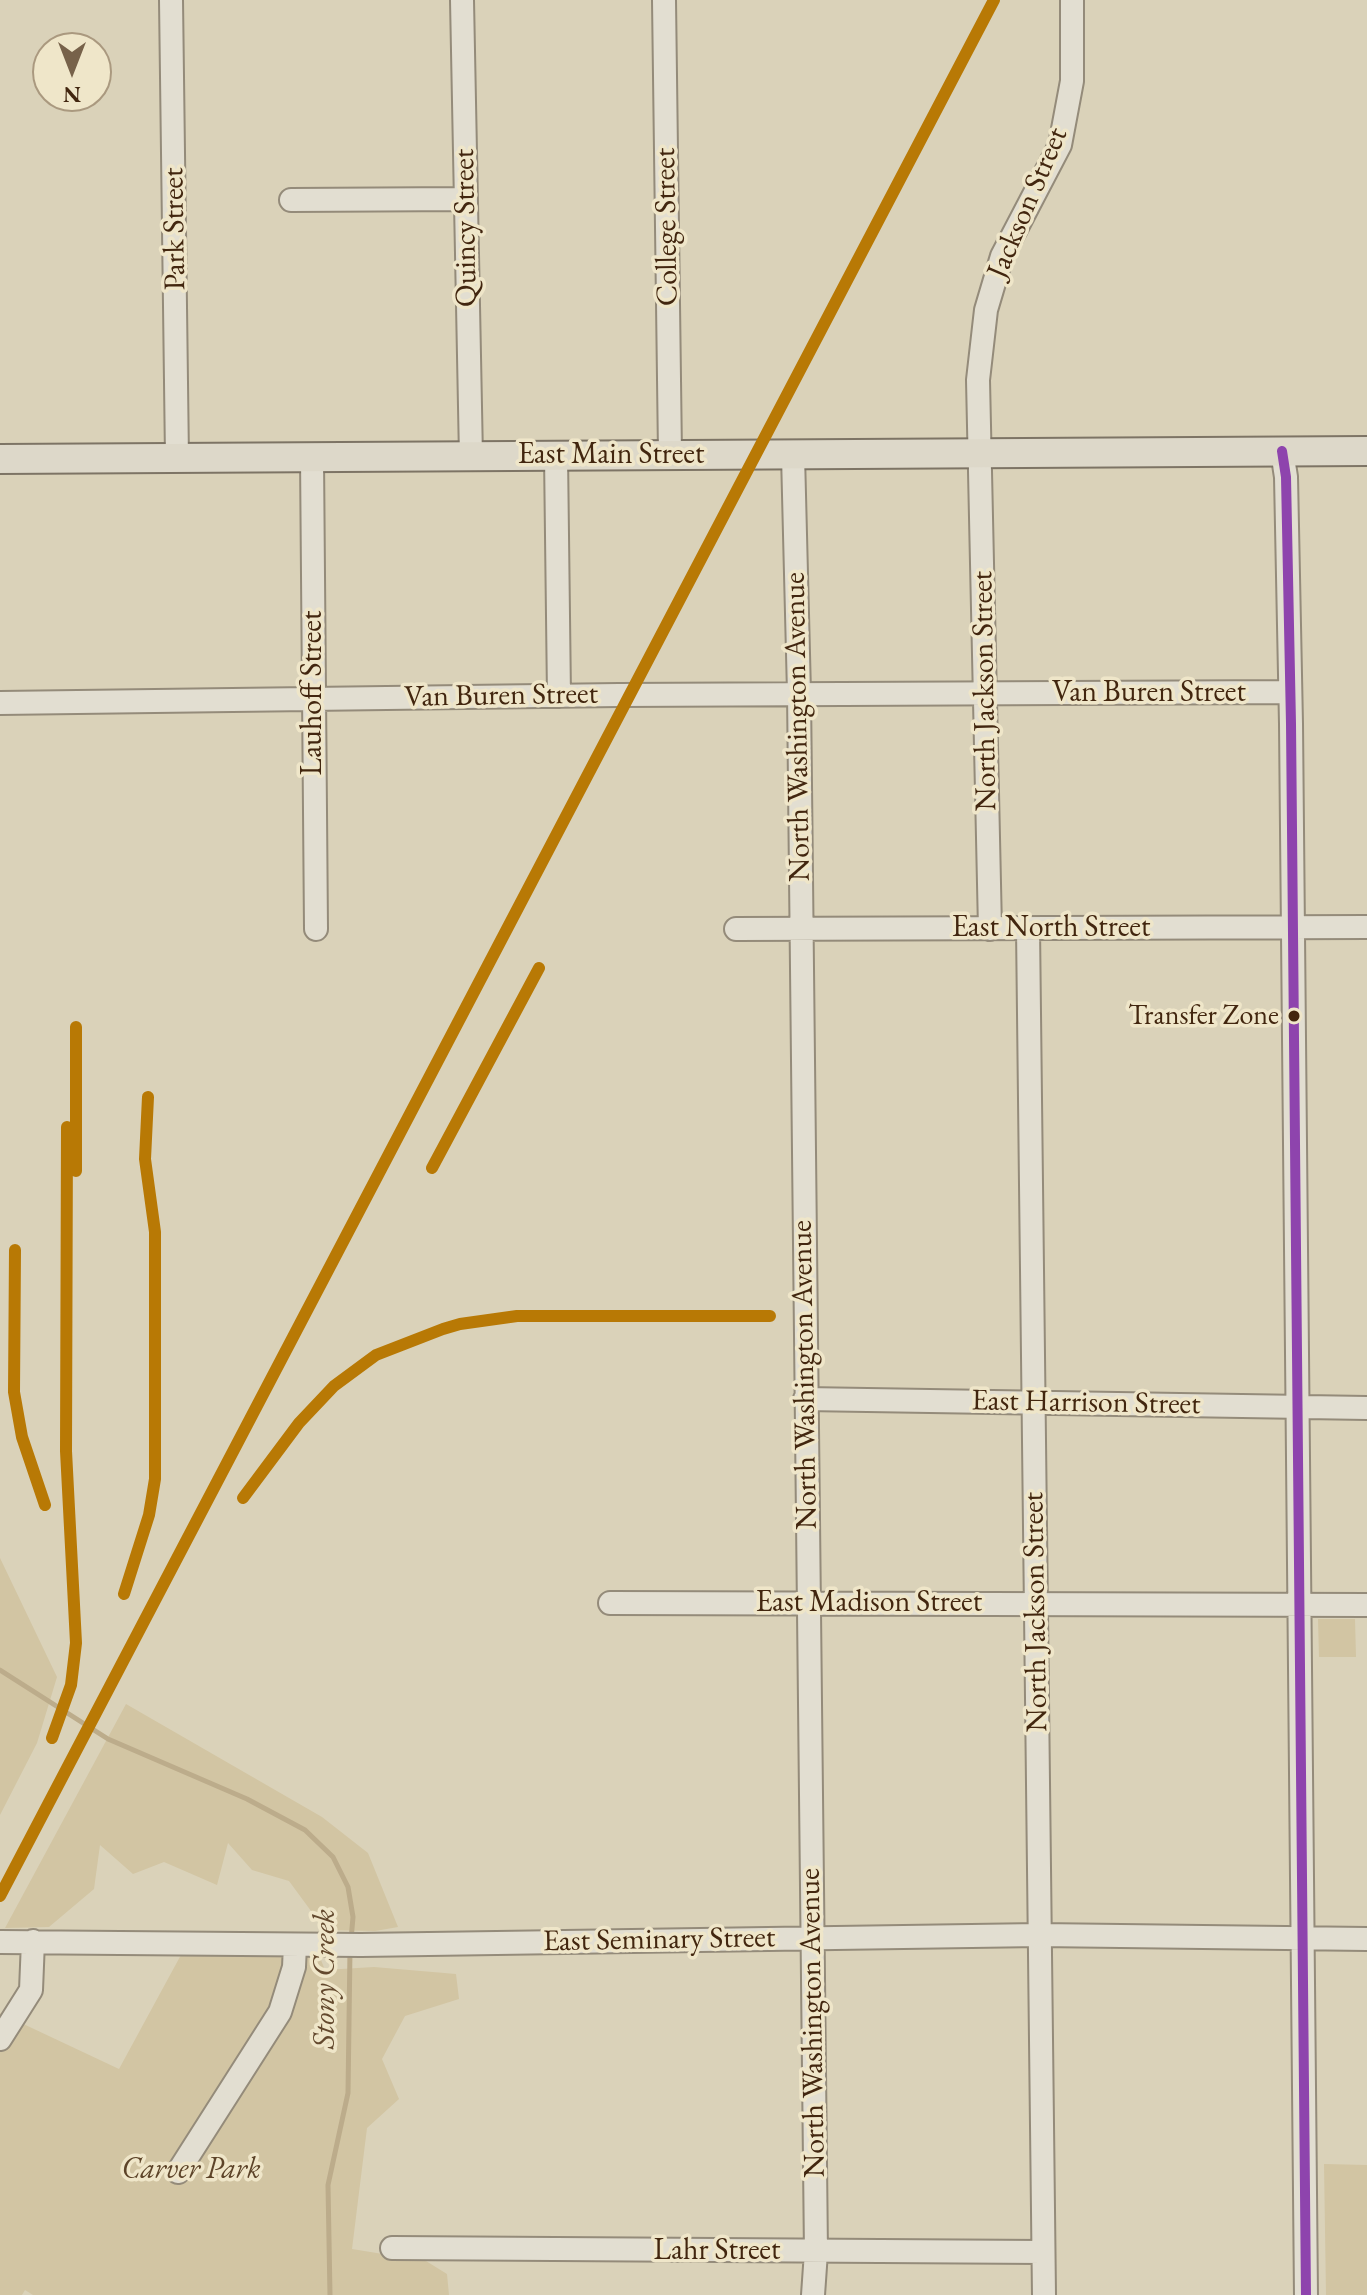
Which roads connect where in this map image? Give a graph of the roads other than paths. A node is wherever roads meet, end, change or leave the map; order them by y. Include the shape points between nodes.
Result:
1 (171, 0) edge
2 (462, 0) edge
3 (664, 0) edge
4 (1072, 0) edge
5 (465, 199) junction
6 (291, 200) dead end
7 (1282, 451) junction
8 (1367, 451) edge
9 (670, 454) junction
10 (981, 454) junction
11 (556, 455) junction
12 (793, 455) junction
13 (312, 457) junction
14 (471, 457) junction
15 (177, 458) junction
16 (0, 459) edge
17 (1290, 692) junction
18 (799, 693) junction
19 (985, 694) junction
20 (559, 696) junction
21 (313, 698) junction
22 (0, 703) edge
23 (1293, 927) junction
24 (1367, 927) edge
25 (1028, 928) junction
26 (316, 929) dead end
27 (736, 929) dead end
28 (800, 929) junction
29 (990, 929) junction
30 (805, 1399) junction
31 (1034, 1402) junction
32 (1298, 1406) junction
33 (1367, 1408) edge
34 (610, 1603) dead end
35 (807, 1603) junction
36 (1036, 1605) junction
37 (1367, 1605) edge
38 (1298, 1606) junction
39 (1039, 1935) junction
40 (812, 1938) junction
41 (1302, 1939) junction
42 (1367, 1939) edge
43 (33, 1941) junction
44 (0, 1942) edge
45 (305, 1945) junction
46 (0, 2039) edge
47 (178, 2172) dead end
48 (392, 2248) dead end
49 (816, 2252) junction
50 (1043, 2252) junction
51 (813, 2295) edge
52 (1044, 2295) edge
53 (1306, 2295) edge

1 - 15 street, Park Street
2 - 5 street, Quincy Street
3 - 9 street, College Street
4 - 10 street, Jackson Street via 1072,81 1060,145 1002,256 986,310 978,380
5 - 6 street
5 - 14 street, Quincy Street
7 - 8 main road, East Main Street
7 - 10 main road, East Main Street
7 - 17 street
9 - 11 main road, East Main Street
9 - 12 main road, East Main Street
10 - 12 main road, East Main Street
10 - 19 street, North Jackson Street
11 - 14 main road, East Main Street
11 - 20 street
12 - 18 street, North Washington Avenue
13 - 14 main road, East Main Street
13 - 15 main road, East Main Street
13 - 21 street, Lauhoff Street
15 - 16 main road, East Main Street
17 - 19 street, Van Buren Street
17 - 23 street
18 - 19 street, Van Buren Street
18 - 20 street, Van Buren Street
18 - 28 street, North Washington Avenue
19 - 29 street, North Jackson Street
20 - 21 street, Van Buren Street
21 - 22 street, Van Buren Street
21 - 26 street, Lauhoff Street
23 - 24 street, East North Street
23 - 25 street, East North Street
23 - 32 street
25 - 29 street, East North Street
25 - 31 street, North Jackson Street
27 - 28 street, East North Street
28 - 29 street, East North Street
28 - 30 street, North Washington Avenue
30 - 31 street, East Harrison Street
30 - 35 street, North Washington Avenue
31 - 32 street, East Harrison Street
31 - 36 street, North Jackson Street
32 - 33 street, East Harrison Street
32 - 38 street
34 - 35 street, East Madison Street
35 - 36 street, East Madison Street
35 - 40 street, North Washington Avenue
36 - 38 street, East Madison Street
36 - 39 street, North Jackson Street
37 - 38 street, East Madison Street
38 - 41 street
39 - 40 street, East Seminary Street
39 - 41 street, East Seminary Street
39 - 50 street, North Jackson Street
40 - 45 street, East Seminary Street
40 - 49 street, North Washington Avenue
41 - 42 street, East Seminary Street
41 - 53 street
43 - 44 street, East Seminary Street
43 - 45 street, East Seminary Street
43 - 46 street via 31,1990
45 - 47 street via 280,2012
48 - 49 street, Lahr Street
49 - 50 street, Lahr Street
49 - 51 street, North Washington Avenue
50 - 52 street, North Jackson Street

